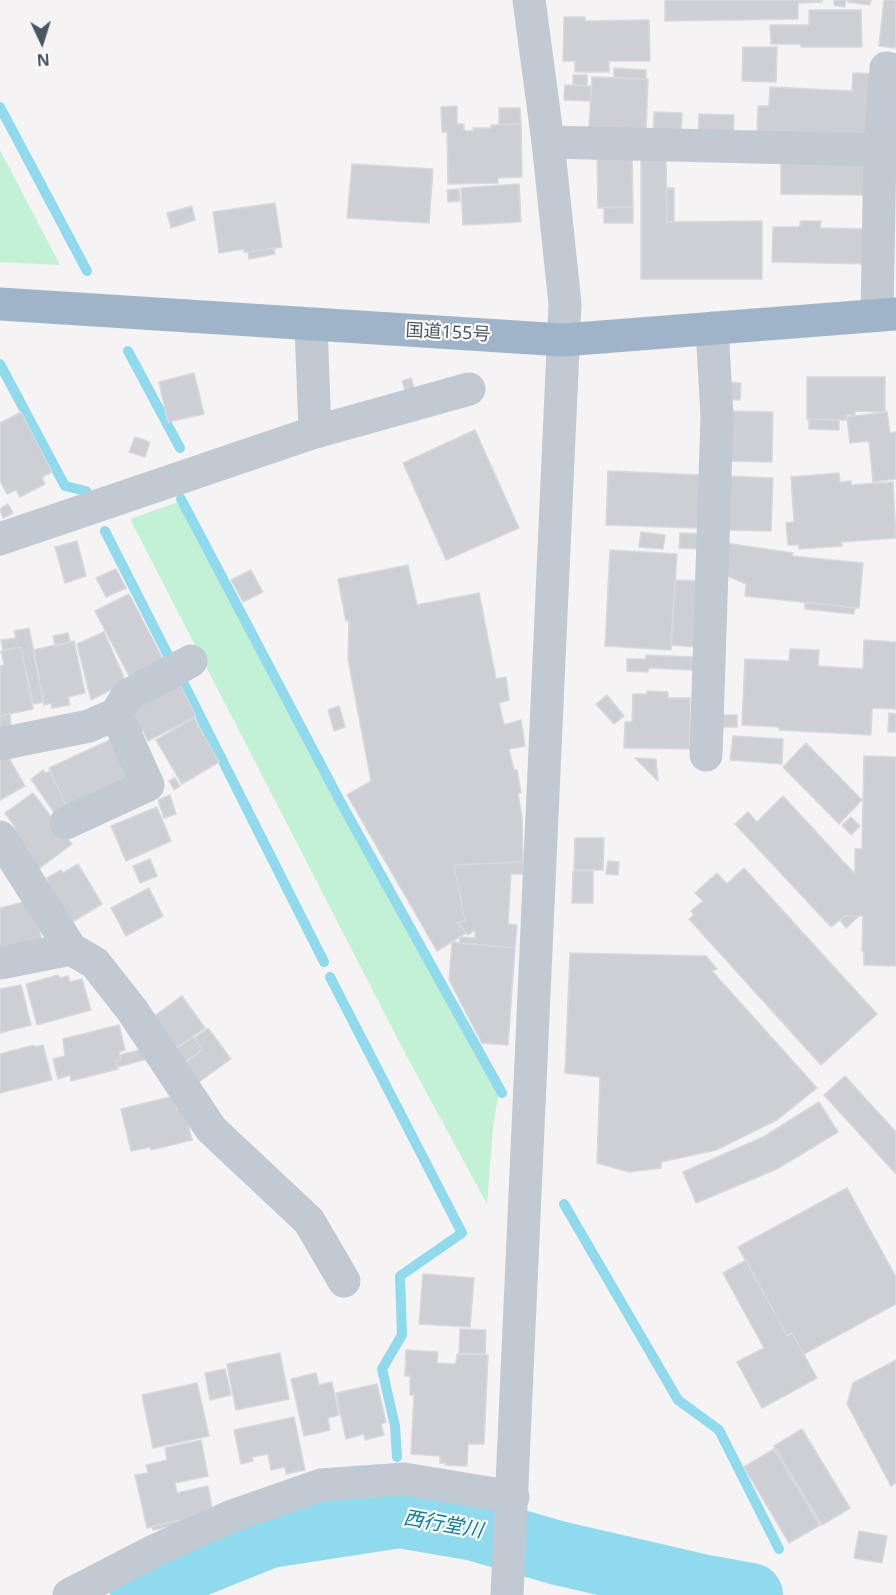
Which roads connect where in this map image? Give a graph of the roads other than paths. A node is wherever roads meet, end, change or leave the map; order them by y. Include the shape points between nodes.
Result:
1 (530, 0) edge
2 (896, 70) edge
3 (548, 141) junction
4 (880, 150) junction
5 (0, 304) edge
6 (887, 315) edge
7 (311, 325) junction
8 (712, 328) junction
9 (564, 340) junction
10 (469, 389) dead end
11 (315, 432) junction
12 (0, 539) edge
13 (191, 661) dead end
14 (116, 714) junction
15 (0, 744) edge
16 (706, 755) dead end
17 (66, 823) dead end
18 (0, 837) edge
19 (71, 949) junction
20 (0, 963) edge
21 (344, 1281) dead end
22 (513, 1504) junction
23 (508, 1583) edge
24 (69, 1595) edge

1 - 3 street
2 - 4 street via 886,68
3 - 4 street
3 - 9 street via 565,304
4 - 6 street
5 - 7 highway, 国道155号
6 - 8 highway, 国道155号
7 - 9 highway, 国道155号
7 - 11 street
8 - 9 highway, 国道155号
8 - 16 street via 717,416
9 - 22 street
10 - 11 street
11 - 12 street
13 - 14 street via 128,696
14 - 15 street via 89,726
14 - 17 street via 148,785
18 - 19 street
19 - 20 street
19 - 21 street via 95,963 132,1010 211,1129 309,1221
22 - 23 street
22 - 24 street via 404,1479 321,1485 212,1524

